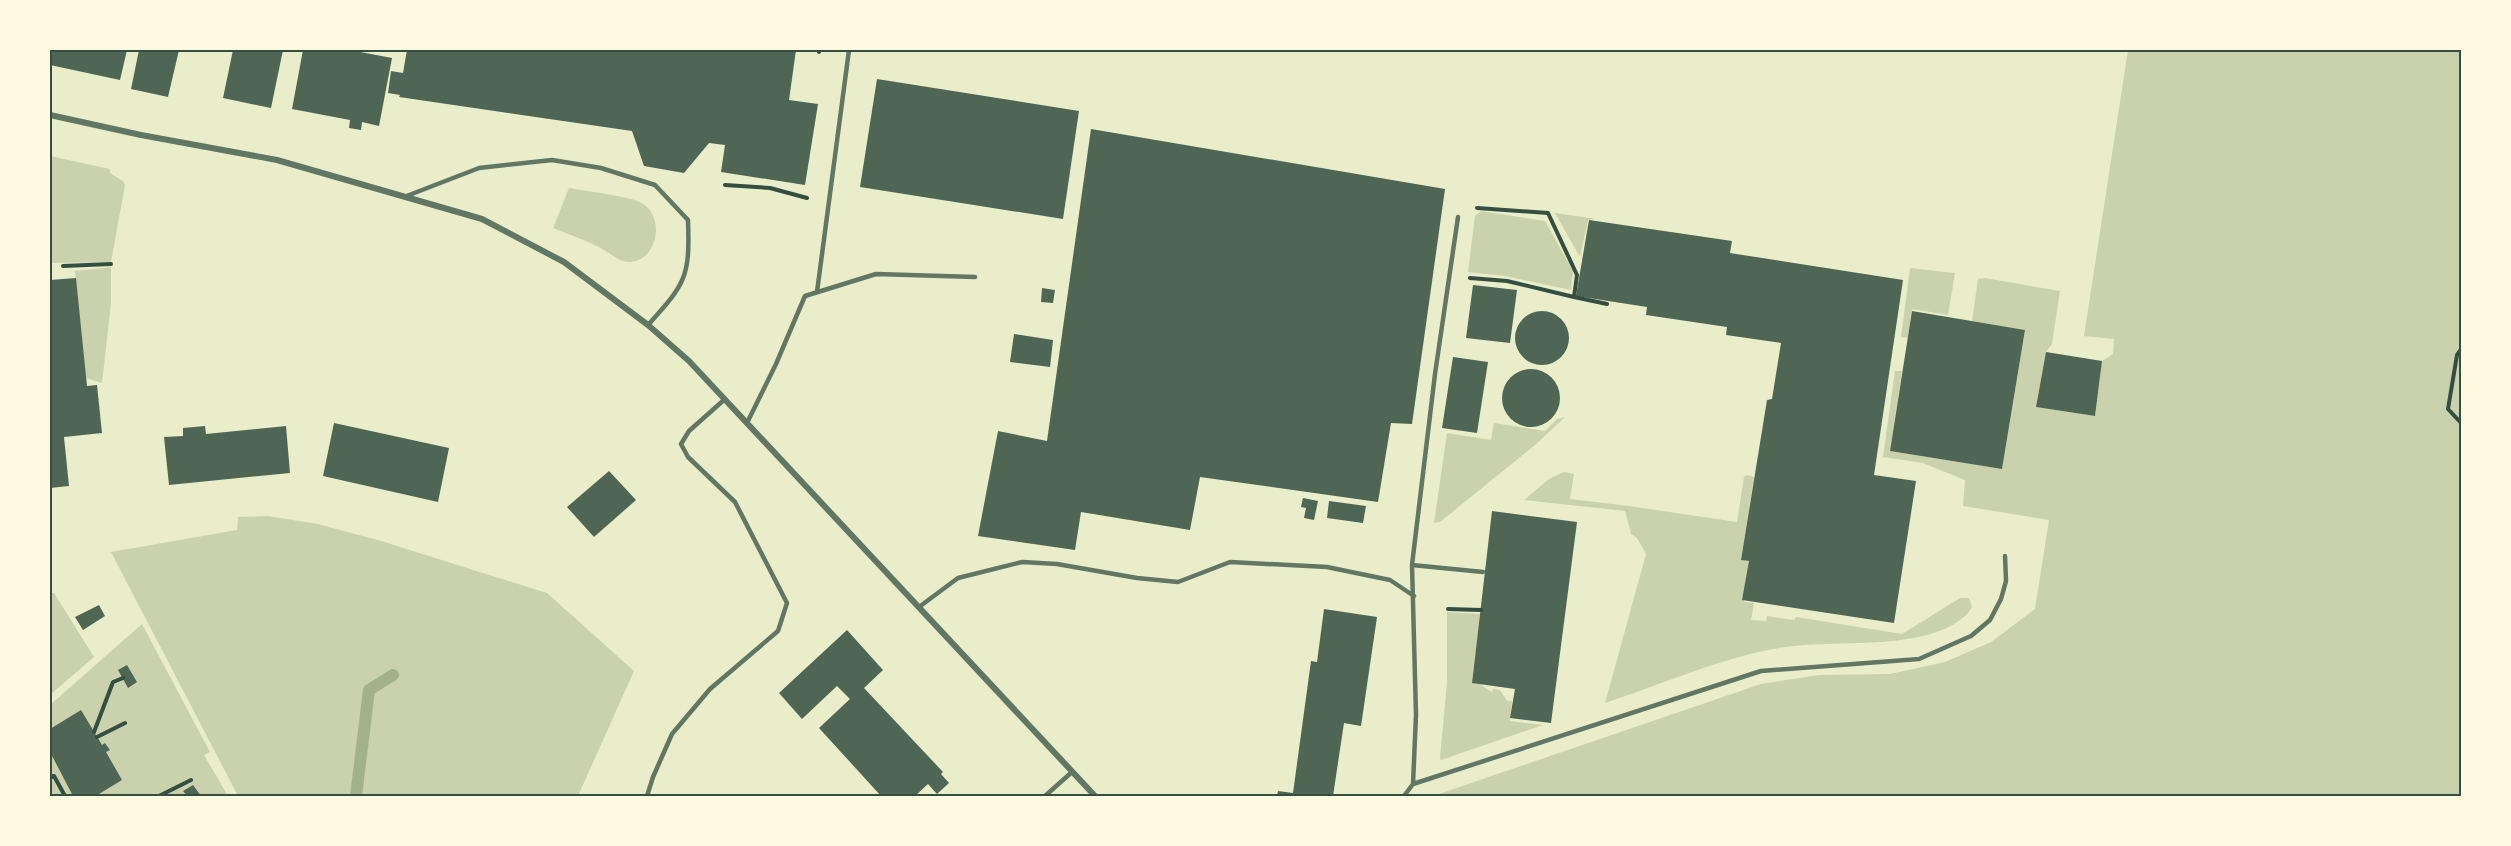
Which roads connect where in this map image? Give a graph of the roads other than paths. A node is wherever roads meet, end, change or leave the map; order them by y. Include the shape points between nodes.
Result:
1 (849, 50) edge
2 (50, 116) edge
3 (404, 197) junction
4 (1458, 217) dead end
5 (975, 277) dead end
6 (817, 292) junction
7 (648, 325) junction
8 (725, 399) junction
9 (747, 423) junction
10 (2005, 556) dead end
11 (1412, 565) junction
12 (1483, 572) dead end
13 (1414, 596) junction
14 (919, 607) junction
15 (1072, 772) junction
16 (1413, 784) junction
17 (647, 796) edge
18 (1045, 796) edge
19 (1095, 796) edge
20 (1404, 796) edge

1 - 6 lane
2 - 3 street via 277,159
3 - 7 street via 482,219 564,262
3 - 7 lane via 479,168 541,161 601,168 655,185 688,220 689,260 682,284
4 - 11 lane
5 - 6 lane via 876,274
6 - 9 lane via 805,296
7 - 8 street
8 - 9 street
8 - 17 lane via 689,431 681,444 688,456 735,501 787,603 778,631 710,689 672,734
9 - 14 street
10 - 16 lane via 2006,582 1990,620 1971,636 1919,659 1761,671
11 - 12 lane
11 - 13 lane
13 - 14 lane via 1390,580 1327,567 1230,562 1178,582 1022,562 958,578
13 - 16 lane
14 - 15 street
15 - 18 lane
15 - 19 street
16 - 20 lane

